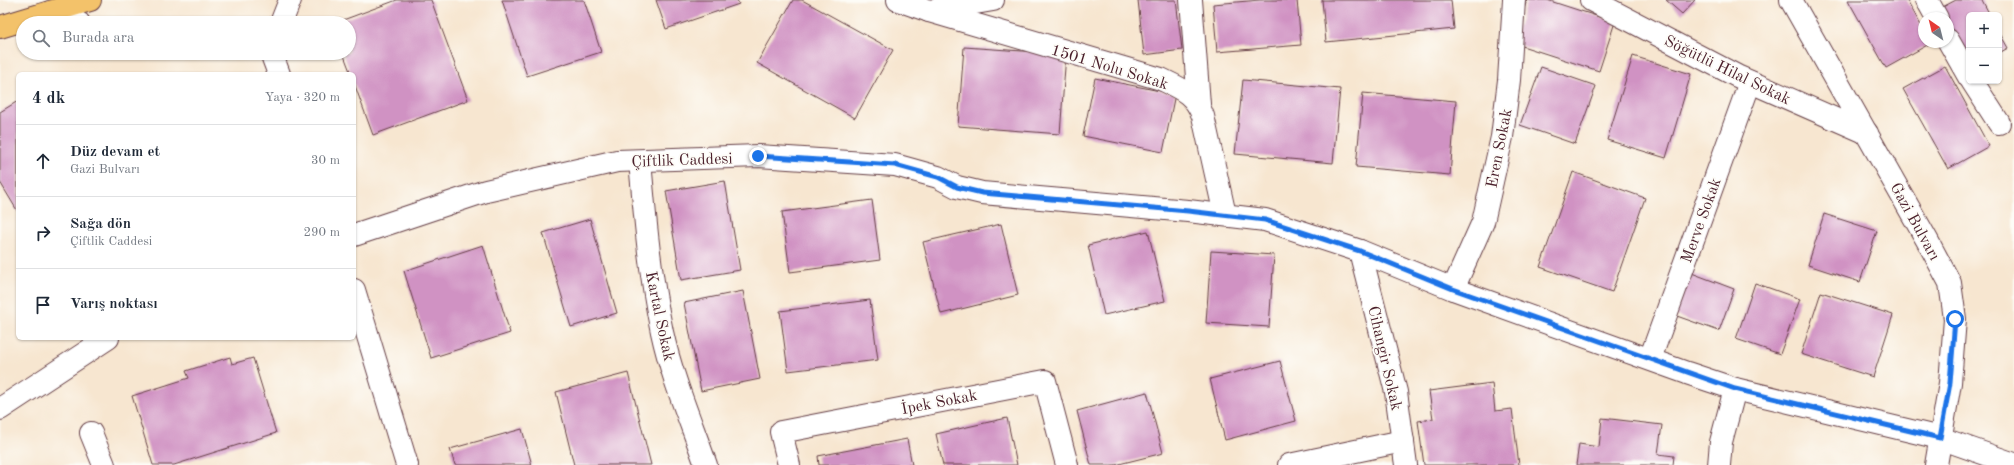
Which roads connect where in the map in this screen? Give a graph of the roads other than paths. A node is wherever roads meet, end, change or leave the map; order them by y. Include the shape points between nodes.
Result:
1 (90, 0) edge
2 (290, 0) edge
3 (898, 0) edge
4 (993, 0) edge
5 (1191, 0) edge
6 (1514, 0) edge
7 (1591, 0) edge
8 (1791, 0) edge
9 (1927, 0) edge
10 (929, 11) junction
11 (50, 12) junction
12 (1933, 12) edge
13 (37, 16) edge
14 (61, 16) edge
15 (284, 16) edge
16 (16, 22) edge
17 (0, 27) edge
18 (1953, 48) edge
19 (1966, 72) edge
20 (1750, 82) junction
21 (1974, 84) edge
22 (1199, 104) junction
23 (1999, 123) dead end
24 (1867, 133) junction
25 (640, 161) junction
26 (1225, 215) junction
27 (356, 234) edge
28 (1360, 251) junction
29 (1453, 289) junction
30 (356, 297) edge
31 (105, 340) edge
32 (1650, 359) junction
33 (1735, 389) junction
34 (0, 409) edge
35 (91, 434) dead end
36 (1940, 438) junction
37 (1403, 441) junction
38 (2014, 464) edge
39 (104, 465) edge
40 (407, 465) edge
41 (706, 465) edge
42 (789, 465) edge
43 (1067, 465) edge
44 (1289, 465) edge
45 (1406, 465) edge
46 (1719, 465) edge
47 (1936, 465) edge

1 - 11 highway
2 - 15 street
3 - 10 street
4 - 10 street
5 - 22 street
6 - 29 street, Eren Sokak via 1502,137 1483,222
7 - 20 street, Söğütlü Hilal Sokak
8 - 24 street, Gazi Bulvarı
9 - 12 street
10 - 22 street, 1501 Nolu Sokak via 1161,79 1186,90
11 - 13 highway
11 - 14 street
16 - 17 highway
18 - 19 street
20 - 24 street, Söğütlü Hilal Sokak
20 - 32 street, Merve Sokak
21 - 23 street
22 - 26 street, 1501 Nolu Sokak
24 - 36 street, Gazi Bulvarı via 1950,283 1955,319 1950,383
25 - 26 street, Çiftlik Caddesi via 758,156 895,165 982,193
25 - 27 street, Çiftlik Caddesi via 616,160 486,191
25 - 41 street, Kartal Sokak via 649,260 662,333
26 - 28 street, Çiftlik Caddesi via 1265,220
28 - 29 street, Çiftlik Caddesi
28 - 37 street, Cihangir Sokak via 1396,392
29 - 32 street, Çiftlik Caddesi
30 - 40 street
31 - 34 street
32 - 33 street, Çiftlik Caddesi
33 - 36 street, Çiftlik Caddesi
33 - 46 street via 1721,442
35 - 39 street
36 - 38 street, Çiftlik Caddesi
36 - 47 street, Gazi Bulvarı
37 - 44 street
37 - 45 street, Cihangir Sokak
42 - 43 street, İpek Sokak via 781,432 1045,381

